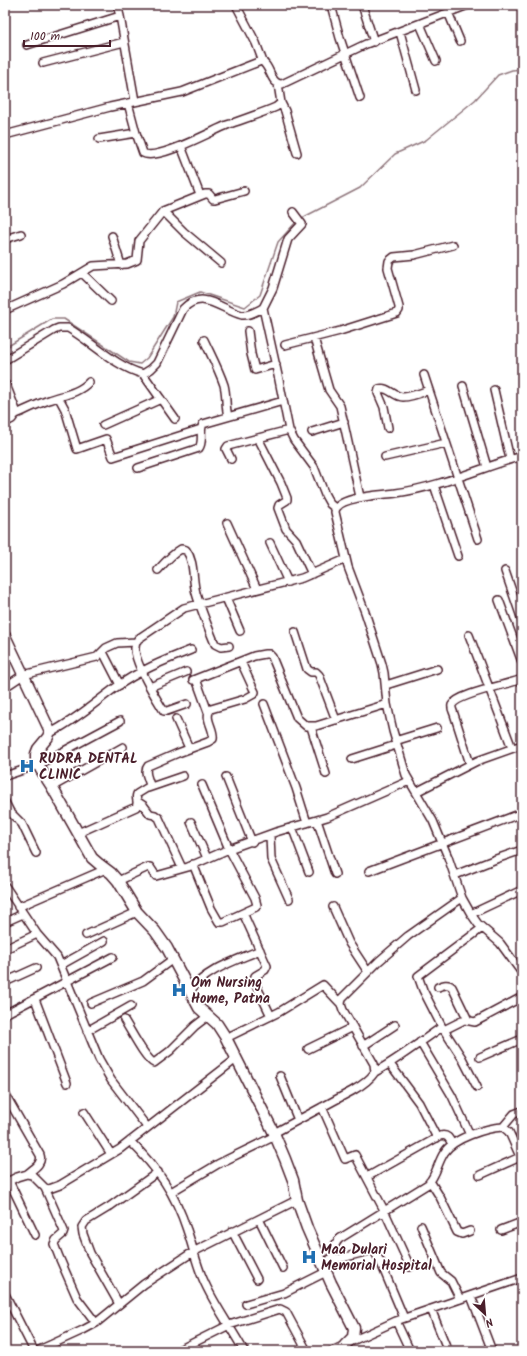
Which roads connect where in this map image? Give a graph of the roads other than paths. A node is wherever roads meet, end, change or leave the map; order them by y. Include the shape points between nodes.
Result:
1 (117, 5) edge
2 (236, 5) edge
3 (331, 5) edge
4 (362, 5) edge
5 (468, 5) edge
6 (457, 7) edge
7 (448, 12) junction
8 (120, 16) junction
9 (420, 24) junction
10 (400, 32) junction
11 (460, 41) dead end
12 (124, 42) junction
13 (374, 42) junction
14 (27, 45) dead end
15 (346, 54) junction
16 (436, 61) dead end
17 (263, 62) junction
18 (43, 63) dead end
19 (278, 84) junction
20 (416, 90) dead end
21 (360, 98) dead end
22 (131, 102) junction
23 (281, 103) junction
24 (136, 133) junction
25 (5, 135) edge
26 (99, 139) dead end
27 (181, 146) junction
28 (297, 153) dead end
29 (244, 191) dead end
30 (200, 195) junction
31 (163, 211) junction
32 (294, 213) dead end
33 (22, 234) dead end
34 (112, 236) dead end
35 (5, 239) edge
36 (453, 245) dead end
37 (221, 263) dead end
38 (121, 265) junction
39 (82, 273) junction
40 (111, 302) dead end
41 (263, 308) junction
42 (5, 310) edge
43 (248, 330) dead end
44 (314, 338) junction
45 (204, 340) dead end
46 (284, 345) dead end
47 (5, 360) edge
48 (276, 364) junction
49 (143, 374) junction
50 (424, 375) dead end
51 (89, 382) dead end
52 (5, 386) edge
53 (463, 386) dead end
54 (429, 390) junction
55 (494, 390) dead end
56 (59, 398) junction
57 (161, 399) junction
58 (283, 401) junction
59 (14, 415) junction
60 (228, 416) junction
61 (175, 419) dead end
62 (5, 421) edge
63 (344, 422) junction
64 (103, 425) dead end
65 (388, 428) dead end
66 (201, 429) junction
67 (289, 430) junction
68 (312, 432) dead end
69 (258, 438) junction
70 (446, 442) junction
71 (522, 456) edge
72 (385, 457) dead end
73 (231, 459) dead end
74 (510, 459) junction
75 (487, 467) junction
76 (138, 468) dead end
77 (457, 478) junction
78 (434, 485) junction
79 (360, 497) junction
80 (335, 508) junction
81 (227, 523) dead end
82 (478, 539) dead end
83 (270, 543) dead end
84 (458, 556) dead end
85 (346, 558) junction
86 (158, 570) dead end
87 (505, 572) dead end
88 (312, 574) junction
89 (288, 582) junction
90 (257, 589) junction
91 (226, 598) junction
92 (499, 600) dead end
93 (200, 604) junction
94 (522, 620) edge
95 (240, 631) dead end
96 (295, 632) dead end
97 (469, 635) dead end
98 (5, 636) edge
99 (136, 642) junction
100 (229, 646) dead end
101 (191, 650) dead end
102 (103, 652) junction
103 (240, 662) junction
104 (522, 662) edge
105 (437, 669) dead end
106 (143, 671) junction
107 (186, 672) dead end
108 (23, 675) junction
109 (522, 679) edge
110 (120, 685) junction
111 (386, 686) junction
112 (5, 687) edge
113 (150, 687) junction
114 (489, 688) junction
115 (187, 704) dead end
116 (264, 704) dead end
117 (387, 704) junction
118 (208, 712) junction
119 (176, 719) dead end
120 (336, 720) junction
121 (120, 721) dead end
122 (311, 727) junction
123 (437, 728) dead end
124 (50, 733) junction
125 (396, 743) junction
126 (522, 745) edge
127 (123, 747) dead end
128 (190, 748) junction
129 (512, 748) junction
130 (352, 759) dead end
131 (470, 764) junction
132 (38, 765) junction
133 (326, 774) dead end
134 (5, 776) edge
135 (182, 776) dead end
136 (226, 777) dead end
137 (409, 781) junction
138 (202, 785) dead end
139 (52, 787) junction
140 (148, 788) junction
141 (416, 792) junction
142 (5, 802) edge
143 (138, 802) junction
144 (522, 813) edge
145 (317, 820) junction
146 (191, 822) dead end
147 (307, 823) junction
148 (292, 827) junction
149 (78, 833) junction
150 (270, 835) junction
151 (252, 842) junction
152 (443, 844) junction
153 (229, 849) junction
154 (522, 850) edge
155 (36, 853) dead end
156 (207, 858) junction
157 (193, 864) junction
158 (182, 868) junction
159 (106, 869) junction
160 (369, 871) dead end
161 (309, 872) dead end
162 (335, 874) dead end
163 (455, 875) junction
164 (118, 881) junction
165 (6, 888) edge
166 (522, 890) edge
167 (462, 898) junction
168 (289, 899) dead end
169 (18, 907) junction
170 (333, 907) dead end
171 (137, 912) junction
172 (243, 913) junction
173 (23, 914) junction
174 (471, 914) junction
175 (5, 922) edge
176 (482, 928) junction
177 (37, 934) junction
178 (86, 935) dead end
179 (104, 941) dead end
180 (5, 949) edge
181 (260, 950) junction
182 (113, 957) dead end
183 (173, 959) junction
184 (61, 965) junction
185 (36, 968) dead end
186 (368, 972) junction
187 (522, 973) edge
188 (5, 982) edge
189 (67, 982) junction
190 (438, 987) dead end
191 (190, 991) junction
192 (522, 997) edge
193 (35, 999) junction
194 (90, 1003) dead end
195 (341, 1004) junction
196 (131, 1006) dead end
197 (5, 1014) edge
198 (208, 1016) junction
199 (271, 1016) junction
200 (124, 1020) dead end
201 (468, 1020) junction
202 (395, 1025) dead end
203 (353, 1027) junction
204 (443, 1029) junction
205 (87, 1031) junction
206 (226, 1038) junction
207 (522, 1039) edge
208 (420, 1042) junction
209 (363, 1046) junction
210 (308, 1049) dead end
211 (480, 1057) dead end
212 (236, 1059) junction
213 (390, 1064) junction
214 (375, 1072) junction
215 (280, 1076) dead end
216 (67, 1083) dead end
217 (477, 1087) dead end
218 (5, 1094) edge
219 (322, 1107) junction
220 (522, 1111) edge
221 (84, 1112) dead end
222 (298, 1120) junction
223 (147, 1127) junction
224 (503, 1127) junction
225 (274, 1134) junction
226 (470, 1135) junction
227 (437, 1138) junction
228 (130, 1141) junction
229 (452, 1144) junction
230 (519, 1146) edge
231 (111, 1154) junction
232 (521, 1159) edge
233 (158, 1172) junction
234 (27, 1174) junction
235 (480, 1175) dead end
236 (366, 1177) junction
237 (430, 1181) junction
238 (7, 1182) edge
239 (44, 1188) junction
240 (171, 1192) junction
241 (297, 1200) junction
242 (384, 1210) junction
243 (259, 1219) junction
244 (522, 1222) edge
245 (421, 1226) dead end
246 (500, 1230) dead end
247 (232, 1231) junction
248 (470, 1231) dead end
249 (35, 1235) dead end
250 (193, 1252) junction
251 (327, 1266) junction
252 (410, 1267) dead end
253 (283, 1268) dead end
254 (522, 1278) edge
255 (257, 1279) dead end
256 (5, 1294) edge
257 (471, 1296) junction
258 (460, 1299) junction
259 (119, 1304) junction
260 (246, 1304) dead end
261 (431, 1309) junction
262 (404, 1318) junction
263 (396, 1321) junction
264 (96, 1323) junction
265 (228, 1325) junction
266 (345, 1346) edge
267 (35, 1351) edge
268 (177, 1351) edge
269 (244, 1351) edge
270 (306, 1351) edge
271 (332, 1351) edge
272 (410, 1351) edge
273 (448, 1351) edge
274 (492, 1351) edge

1 - 8 street
2 - 17 street
3 - 15 street
4 - 13 street
5 - 6 street
6 - 7 street
7 - 9 street
7 - 11 street
8 - 12 street
8 - 14 street
9 - 10 street
9 - 16 street
10 - 13 street
10 - 20 street
12 - 18 street
12 - 22 street
13 - 15 street
15 - 19 street
15 - 21 street
17 - 19 street
17 - 22 street via 182,92
19 - 23 street
22 - 24 street
22 - 25 street
23 - 27 street via 276,108 219,128
23 - 28 street
24 - 26 street
24 - 27 street via 145,155
27 - 30 street
29 - 30 street via 213,199 209,194
30 - 31 street
31 - 37 street
31 - 38 street via 139,241 137,260
32 - 41 street via 302,224 288,239 273,288
33 - 35 street
34 - 38 street
36 - 44 street via 414,255 397,256 390,260 388,268 399,307 397,313
38 - 39 street via 93,266
39 - 40 street
39 - 42 street
41 - 48 street
41 - 49 street via 242,315 205,300 187,304 157,363
43 - 48 street via 254,369
44 - 46 street
44 - 63 street via 329,390 339,404
45 - 60 street via 224,385
47 - 49 street via 54,330 68,328 118,362
48 - 58 street
49 - 57 street
50 - 54 street
51 - 56 street via 81,389
52 - 59 street via 14,408
53 - 75 street
54 - 65 street via 402,397 386,389 379,389
54 - 70 street
55 - 74 street
56 - 59 street
56 - 66 street via 77,449 106,439 113,457
57 - 61 street
57 - 64 street
58 - 60 street
58 - 67 street
59 - 62 street
60 - 66 street via 203,424
63 - 68 street
63 - 79 street
66 - 76 street via 202,443 198,448
67 - 69 street
67 - 80 street via 314,467 325,496
69 - 73 street via 227,447
69 - 88 street via 286,496 287,500 278,508 286,529 296,540
70 - 72 street
70 - 77 street
71 - 74 street
74 - 75 street
75 - 77 street
77 - 78 street
77 - 82 street
78 - 79 street via 405,492
78 - 84 street
79 - 80 street via 345,501
80 - 85 street
81 - 90 street
83 - 89 street
85 - 88 street
85 - 111 street via 381,660
86 - 93 street via 178,550 186,550 192,562 194,585
87 - 94 street
88 - 89 street
89 - 90 street
90 - 91 street
91 - 93 street
91 - 95 street
92 - 104 street
93 - 99 street via 178,610
93 - 100 street via 215,644 221,647
96 - 120 street via 307,669 318,673
97 - 114 street
98 - 108 street
99 - 102 street via 117,643
99 - 106 street via 136,655
101 - 106 street
102 - 108 street via 97,657
102 - 110 street
103 - 118 street via 194,680
103 - 118 street via 254,694 245,699 216,706
103 - 122 street via 269,654 297,718 301,723
105 - 111 street
106 - 110 street
106 - 113 street
107 - 113 street
108 - 112 street
108 - 124 street
109 - 114 street
110 - 124 street via 76,719
111 - 117 street
113 - 115 street via 164,710
114 - 129 street
114 - 131 street via 459,699 452,707
116 - 147 street
117 - 120 street
117 - 125 street
118 - 128 street via 214,739
119 - 128 street
120 - 122 street
121 - 132 street
122 - 133 street
123 - 125 street
124 - 132 street via 36,754
125 - 130 street
125 - 137 street
126 - 129 street
127 - 139 street
128 - 140 street via 148,766 145,770 150,784
129 - 131 street
131 - 141 street
132 - 134 street
132 - 139 street
135 - 140 street
136 - 151 street
137 - 141 street
137 - 145 street
138 - 153 street
139 - 149 street
140 - 143 street via 137,794
141 - 152 street
142 - 155 street via 10,812 22,824
143 - 149 street via 134,809
143 - 158 street via 150,814 158,816
144 - 152 street
145 - 147 street
145 - 162 street
146 - 156 street
147 - 148 street
148 - 150 street
148 - 161 street
149 - 159 street via 92,858
150 - 151 street
150 - 168 street via 271,859
151 - 153 street
152 - 160 street
152 - 163 street
153 - 156 street
153 - 172 street via 257,902 256,907
154 - 163 street
156 - 157 street
157 - 158 street
157 - 172 street via 219,922
158 - 164 street via 156,876 148,867
159 - 164 street
159 - 169 street
163 - 167 street
164 - 171 street
165 - 169 street
166 - 174 street
167 - 174 street
167 - 186 street via 408,936
169 - 173 street
170 - 186 street via 349,943
171 - 178 street
171 - 183 street via 161,938
172 - 181 street
173 - 175 street
173 - 177 street
174 - 176 street
176 - 187 street via 498,941
176 - 204 street via 418,976
177 - 180 street
177 - 184 street
179 - 184 street
181 - 191 street via 211,972
181 - 199 street via 266,968 255,976 254,981
182 - 189 street
183 - 191 street
183 - 194 street via 143,981
184 - 189 street
185 - 188 street
186 - 195 street via 345,994
189 - 193 street
189 - 205 street
190 - 201 street via 446,984 452,987
191 - 198 street via 199,1008
192 - 201 street via 475,1022
193 - 197 street
193 - 216 street
195 - 199 street via 323,985
195 - 203 street
196 - 205 street
198 - 200 street via 154,1063 150,1061
198 - 206 street
199 - 206 street
201 - 204 street
202 - 209 street
203 - 209 street
203 - 210 street
204 - 208 street
204 - 217 street
205 - 223 street via 112,1080
206 - 212 street
207 - 211 street
208 - 213 street
208 - 226 street via 452,1096
209 - 214 street via 374,1064
212 - 223 street
212 - 225 street
213 - 214 street
213 - 227 street via 420,1103
214 - 219 street via 363,1084
215 - 222 street
218 - 234 street via 40,1155 40,1162
219 - 222 street
219 - 236 street via 345,1159 355,1154
220 - 224 street via 514,1114
221 - 231 street
222 - 225 street
223 - 228 street
224 - 226 street
224 - 230 street
225 - 240 street
225 - 241 street via 291,1175
226 - 229 street
227 - 229 street via 447,1136
227 - 236 street
228 - 231 street
228 - 233 street
229 - 237 street via 445,1151
230 - 232 street
231 - 239 street via 60,1185
232 - 235 street
233 - 240 street
233 - 259 street via 86,1221 82,1227 90,1253
234 - 238 street
234 - 239 street via 32,1175
236 - 242 street
237 - 242 street
237 - 248 street via 457,1232 462,1234
238 - 249 street
239 - 264 street via 64,1231 55,1242 57,1253 77,1298
240 - 250 street
241 - 243 street
241 - 251 street via 307,1228
242 - 251 street via 339,1238 334,1244 334,1254
242 - 252 street
243 - 247 street
243 - 253 street
244 - 246 street
245 - 258 street via 441,1273 450,1281
247 - 250 street
247 - 255 street
250 - 259 street
250 - 265 street via 206,1286
251 - 260 street via 284,1293
251 - 262 street via 342,1258 374,1251
251 - 266 street via 354,1328 355,1334
254 - 257 street
256 - 267 street
257 - 258 street
257 - 274 street
258 - 261 street
259 - 264 street
261 - 262 street
261 - 273 street
262 - 263 street
263 - 266 street
263 - 272 street
264 - 267 street
265 - 268 street
265 - 269 street
265 - 270 street via 283,1310
266 - 271 street

